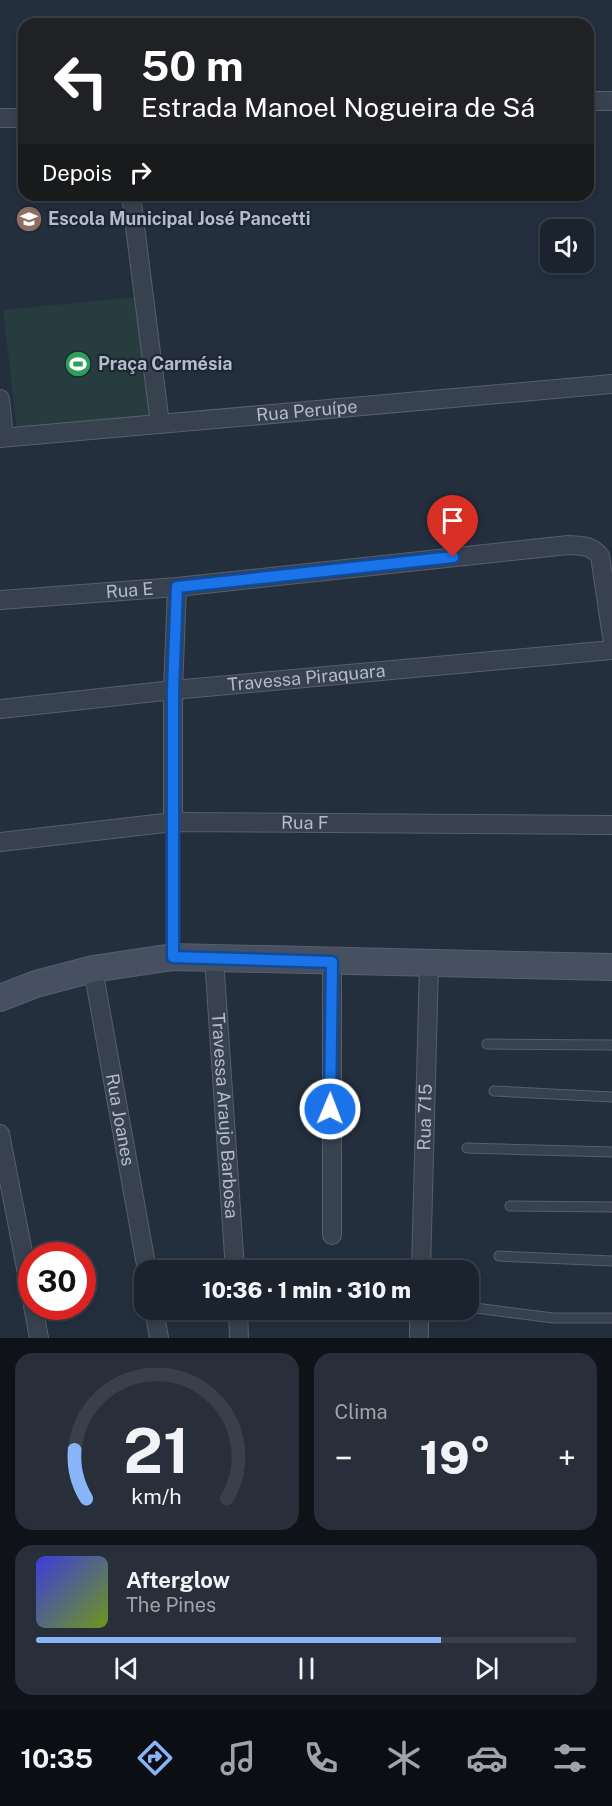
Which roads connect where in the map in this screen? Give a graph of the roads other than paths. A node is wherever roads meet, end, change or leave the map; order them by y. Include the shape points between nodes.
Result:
1 (612, 100) edge
2 (594, 101) edge
3 (0, 118) edge
4 (18, 118) edge
5 (132, 201) edge
6 (612, 384) edge
7 (0, 399) edge
8 (160, 424) junction
9 (2, 438) edge
10 (177, 587) junction
11 (0, 600) edge
12 (612, 637) edge
13 (612, 650) edge
14 (173, 690) junction
15 (0, 709) edge
16 (173, 822) junction
17 (612, 825) edge
18 (0, 842) edge
19 (173, 957) junction
20 (214, 958) junction
21 (332, 962) junction
22 (429, 964) junction
23 (612, 967) edge
24 (93, 969) junction
25 (0, 998) edge
26 (488, 1044) dead end
27 (612, 1045) edge
28 (494, 1091) dead end
29 (612, 1096) edge
30 (0, 1134) edge
31 (467, 1148) dead end
32 (612, 1152) edge
33 (510, 1206) dead end
34 (612, 1207) edge
35 (332, 1235) dead end
36 (21, 1242) edge
37 (499, 1256) dead end
38 (145, 1260) edge
39 (234, 1260) edge
40 (421, 1260) edge
41 (612, 1262) edge
42 (479, 1308) edge
43 (612, 1318) edge
44 (36, 1320) edge
45 (156, 1320) edge
46 (238, 1320) edge
47 (420, 1320) edge
48 (39, 1338) edge
49 (159, 1338) edge
50 (239, 1338) edge
51 (419, 1338) edge

1 - 2 street
3 - 4 street
5 - 8 street
6 - 8 street, Rua Peruípe
7 - 9 street
8 - 9 street, Rua Peruípe
10 - 11 street, Rua E
10 - 12 street, Rua E via 568,545 593,548 600,556
10 - 14 street
13 - 14 street, Travessa Piraquara
14 - 15 street, Travessa Piraquara
14 - 16 street
16 - 17 street, Rua F
16 - 18 street, Rua F
16 - 19 lane
19 - 20 main road
19 - 24 main road
20 - 21 main road
20 - 39 street, Travessa Araujo Barbosa
21 - 22 main road
21 - 35 street
22 - 23 main road
22 - 40 street, Rua 715
24 - 25 main road
24 - 38 street, Rua Joanes
26 - 27 lane
28 - 29 lane
30 - 36 street
31 - 32 lane
33 - 34 lane
37 - 41 lane
42 - 43 lane via 553,1318
44 - 48 street
45 - 49 street
46 - 50 street
47 - 51 street

